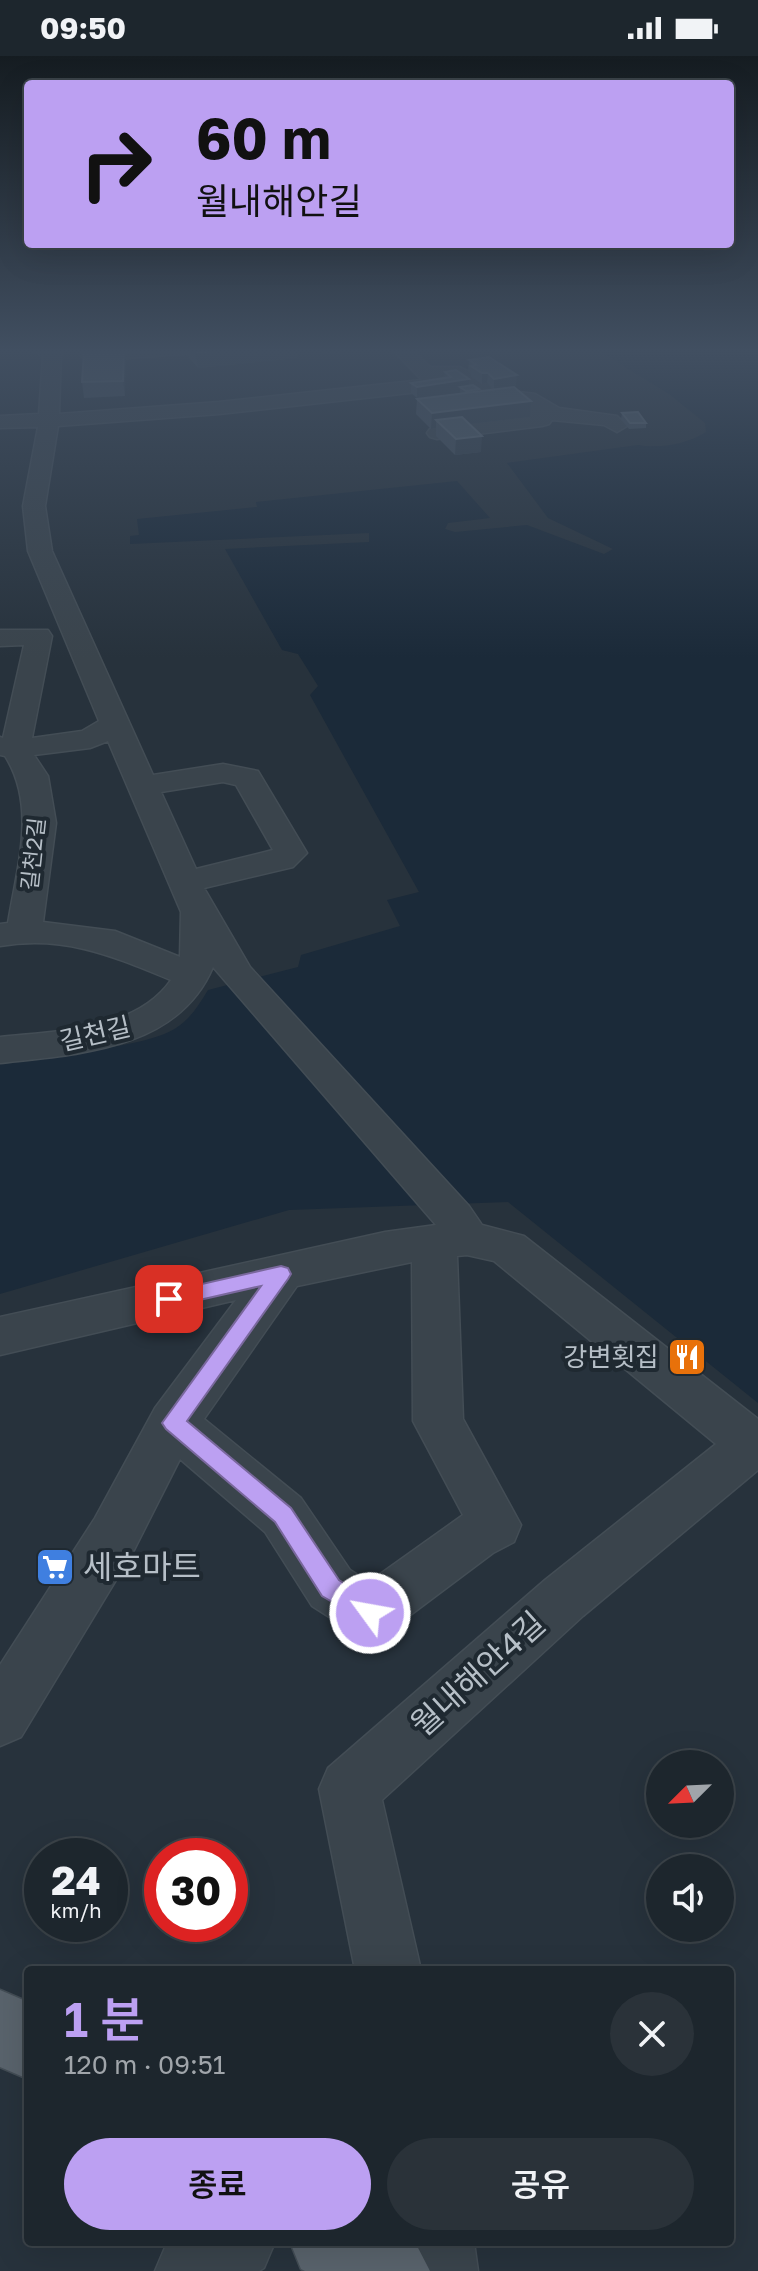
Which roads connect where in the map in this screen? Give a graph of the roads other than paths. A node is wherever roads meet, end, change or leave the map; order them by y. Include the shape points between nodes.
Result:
1 (43, 451) edge
2 (0, 638) edge
3 (116, 723) junction
4 (7, 747) edge
5 (143, 786) junction
6 (190, 894) junction
7 (12, 933) edge
8 (192, 975) junction
9 (0, 1050) edge
10 (452, 1232) junction
11 (281, 1274) junction
12 (0, 1336) edge
13 (173, 1423) junction
14 (755, 1446) edge
15 (0, 1717) edge
16 (387, 1966) edge
17 (0, 2025) edge
18 (24, 2041) edge
19 (188, 2246) edge
20 (232, 2246) edge
21 (337, 2246) edge
22 (438, 2246) edge
23 (174, 2271) edge
24 (192, 2271) edge
25 (391, 2271) edge
26 (441, 2271) edge

1 - 3 street via 29,517
2 - 4 street via 39,636
3 - 4 street via 90,739
3 - 5 street
4 - 7 street, 길천2길 via 33,776 40,823
5 - 6 street
5 - 6 street via 223,773 247,778 291,853
6 - 8 street, 길천길 via 202,932
6 - 10 street via 237,975
7 - 8 street, 길천2길 via 102,939
8 - 9 street, 길천길 via 171,1004 139,1025
10 - 11 street
10 - 13 street via 438,1421 495,1525 370,1613 331,1588 283,1515
10 - 14 street via 508,1248
11 - 12 street
11 - 13 street
13 - 15 street via 114,1535
14 - 16 street, 월내해안4길 via 564,1598 349,1789
17 - 18 main road
19 - 23 street
20 - 24 street
21 - 25 main road
22 - 26 street

